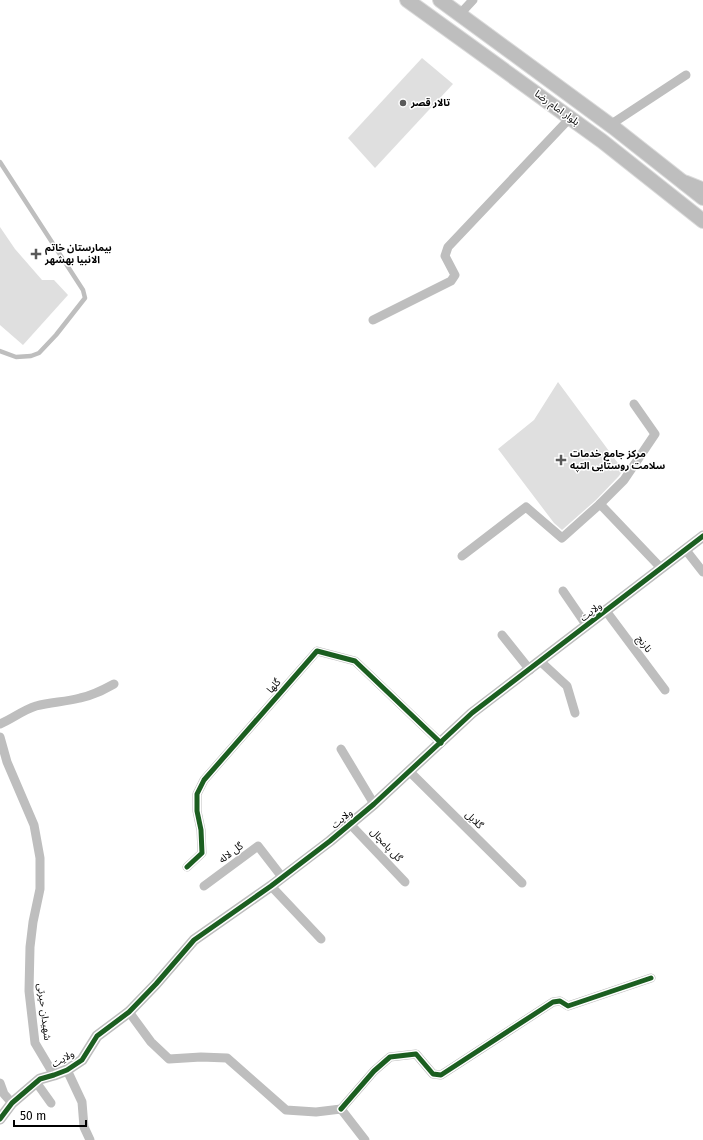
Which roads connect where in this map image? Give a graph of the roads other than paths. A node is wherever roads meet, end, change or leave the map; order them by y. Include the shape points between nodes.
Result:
1 (407, 0) edge
2 (440, 0) edge
3 (473, 0) edge
4 (460, 14) junction
5 (686, 75) dead end
6 (570, 118) junction
7 (610, 124) junction
8 (0, 162) edge
9 (685, 183) junction
10 (703, 190) edge
11 (703, 198) edge
12 (703, 221) edge
13 (373, 320) dead end
14 (0, 351) edge
15 (634, 404) dead end
16 (600, 504) junction
17 (703, 536) edge
18 (685, 549) junction
19 (462, 556) dead end
20 (661, 568) junction
21 (703, 572) edge
22 (563, 591) dead end
23 (606, 612) junction
24 (587, 626) junction
25 (502, 635) dead end
26 (541, 662) junction
27 (530, 670) junction
28 (114, 684) dead end
29 (665, 690) dead end
30 (575, 713) dead end
31 (0, 724) edge
32 (0, 737) edge
33 (441, 744) junction
34 (341, 749) dead end
35 (4, 764) edge
36 (410, 772) junction
37 (374, 804) junction
38 (350, 824) junction
39 (187, 867) dead end
40 (282, 877) junction
41 (405, 882) dead end
42 (522, 883) dead end
43 (204, 886) dead end
44 (270, 886) junction
45 (321, 939) dead end
46 (652, 978) dead end
47 (129, 1012) junction
48 (66, 1070) junction
49 (54, 1075) junction
50 (36, 1082) junction
51 (0, 1083) edge
52 (12, 1103) junction
53 (51, 1103) dead end
54 (341, 1109) junction
55 (0, 1119) edge
56 (90, 1140) edge
57 (365, 1140) edge

1 - 6 main road, بلوار امام رضا
2 - 4 main road, بلوار امام رضا
3 - 4 street
4 - 7 main road, بلوار امام رضا
5 - 7 street
6 - 12 main road, بلوار امام رضا
6 - 13 street via 448,247 445,256 455,275 451,281
7 - 9 main road, بلوار امام رضا
8 - 14 lane via 83,290 85,298 39,353 16,357
9 - 10 highway
9 - 11 main road, بلوار امام رضا
15 - 16 street via 655,434 624,480
16 - 19 street via 562,538 526,507
16 - 20 street
17 - 18 street, ولایت
18 - 20 street, ولایت
18 - 21 street
20 - 23 street, ولایت
22 - 24 street
23 - 24 street, ولایت
23 - 29 street, نارنج
24 - 26 street, ولایت
25 - 27 street
26 - 27 street, ولایت
26 - 30 street via 567,686
27 - 33 street, ولایت via 472,713
28 - 31 street via 80,698 35,706
32 - 35 street, شهیدان حیرتی
33 - 36 street, ولایت
33 - 39 street, گلها via 355,661 317,651 204,780 197,794 202,853
34 - 37 street
35 - 49 street, شهیدان حیرتی via 34,825 40,858 40,889 30,947 29,991 35,1043
36 - 37 street, ولایت
36 - 42 street, گلایل
37 - 38 street, ولایت
38 - 40 street, ولایت
38 - 41 street, گل پامچال
40 - 43 street, گل لاله via 258,846
40 - 44 street, ولایت
44 - 45 street
44 - 47 street, ولایت via 194,940
46 - 54 street via 568,1006 560,1001 553,1002 441,1075 433,1074 416,1054 390,1057 374,1071
47 - 48 street, ولایت via 97,1036 82,1060
47 - 54 street via 151,1042 169,1059 201,1056 227,1058 286,1110 316,1112
48 - 49 street, ولایت
48 - 56 street via 82,1102 84,1127
49 - 50 street, ولایت
50 - 52 street, ولایت
50 - 53 street
51 - 52 street via 4,1094
52 - 55 street, ولایت
54 - 57 street

